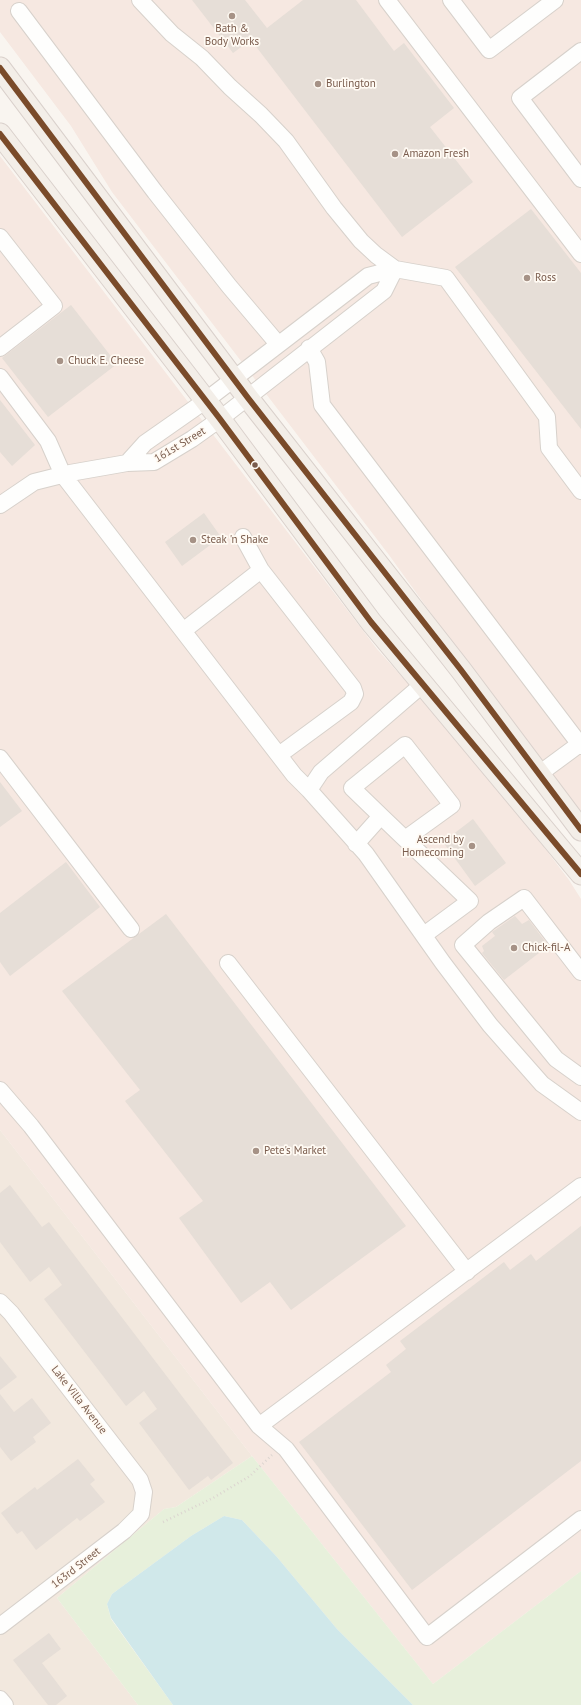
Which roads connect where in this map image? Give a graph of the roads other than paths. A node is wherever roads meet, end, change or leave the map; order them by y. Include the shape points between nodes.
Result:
1 (140, 0) edge
2 (387, 0) edge
3 (451, 0) edge
4 (555, 0) edge
5 (19, 11) dead end
6 (581, 51) edge
7 (0, 68) edge
8 (0, 134) edge
9 (581, 179) edge
10 (0, 237) edge
11 (581, 254) edge
12 (395, 269) junction
13 (278, 344) junction
14 (0, 348) edge
15 (310, 348) junction
16 (0, 377) edge
17 (234, 379) junction
18 (248, 398) junction
19 (205, 401) junction
20 (220, 419) junction
21 (127, 463) junction
22 (63, 475) junction
23 (581, 491) edge
24 (0, 505) edge
25 (243, 537) dead end
26 (261, 570) junction
27 (183, 631) junction
28 (422, 685) junction
29 (581, 744) edge
30 (279, 755) junction
31 (0, 758) edge
32 (539, 774) junction
33 (309, 790) junction
34 (381, 816) junction
35 (581, 830) edge
36 (405, 839) junction
37 (356, 844) junction
38 (581, 874) edge
39 (131, 928) dead end
40 (424, 935) junction
41 (228, 963) dead end
42 (581, 972) edge
43 (581, 1077) edge
44 (0, 1090) edge
45 (581, 1112) edge
46 (581, 1186) edge
47 (467, 1272) junction
48 (0, 1302) edge
49 (259, 1426) junction
50 (143, 1504) joint
51 (581, 1518) edge
52 (0, 1626) edge
53 (0, 1698) edge
54 (5, 1705) edge

1 - 12 street via 172,34 202,58 286,141 361,241
2 - 11 street
3 - 4 street via 490,50
5 - 13 street via 160,198
6 - 9 street via 520,98
7 - 17 main road
8 - 19 main road
10 - 14 street via 54,306
12 - 13 street, 161st Street via 368,276
12 - 15 street, 161st Street via 384,291
12 - 23 street via 446,278 547,417 549,448
13 - 17 street, 161st Street
15 - 18 street, 161st Street
15 - 29 street via 317,362 322,405
16 - 22 street via 48,441
17 - 18 main road
17 - 19 street, 161st Street
18 - 20 street, 161st Street
18 - 32 main road
19 - 20 main road
19 - 21 street, 161st Street via 145,443
20 - 21 street, 161st Street via 154,462
20 - 28 main road via 371,622
21 - 22 street, 161st Street
22 - 24 street, 161st Street via 34,482
22 - 27 street
25 - 26 street
26 - 27 street
26 - 30 street via 353,688 355,694 351,702
27 - 30 street
28 - 33 street via 321,772
28 - 38 main road
29 - 32 street
30 - 33 street
31 - 39 street
32 - 35 main road
33 - 37 street
34 - 36 street
34 - 36 street via 352,788 405,745 452,805
34 - 37 street
36 - 40 street via 470,901
37 - 40 street
40 - 45 street via 486,1020 542,1084
41 - 47 street
42 - 43 street via 524,898 489,922 463,945 556,1059
44 - 49 street via 31,1126
46 - 47 street
47 - 49 street
48 - 50 street, Lake Villa Avenue via 16,1319 140,1480 144,1492
49 - 51 street via 282,1446 426,1637
50 - 52 street, 163rd Street via 141,1514 124,1531
53 - 54 street

